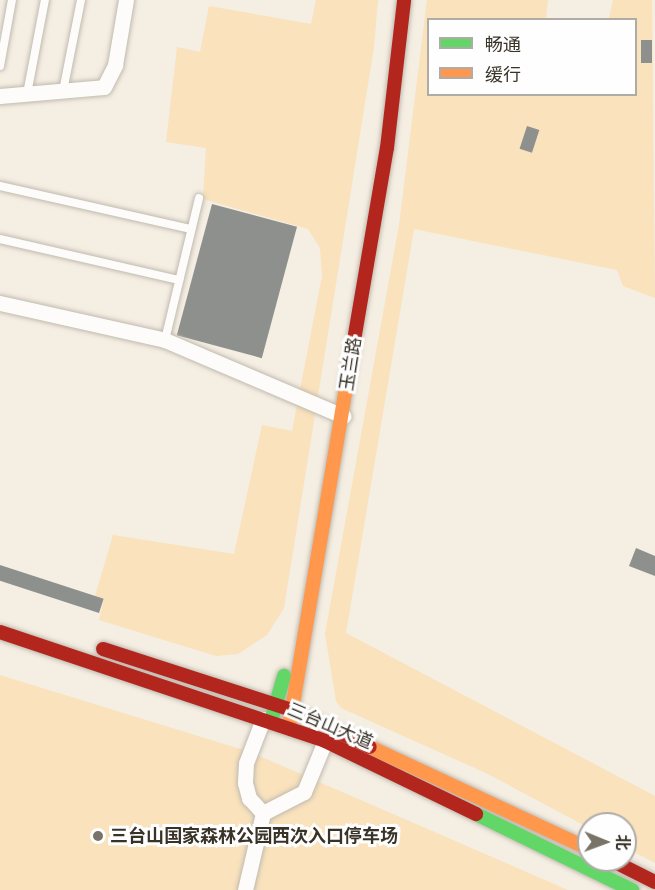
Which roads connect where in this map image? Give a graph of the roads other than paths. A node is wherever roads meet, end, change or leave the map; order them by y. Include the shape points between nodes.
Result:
1 (12, 0) edge
2 (45, 0) edge
3 (81, 0) edge
4 (126, 0) edge
5 (393, 0) edge
6 (404, 0) edge
7 (0, 66) edge
8 (63, 91) junction
9 (27, 94) junction
10 (0, 96) edge
11 (0, 186) edge
12 (199, 198) dead end
13 (191, 229) junction
14 (0, 239) edge
15 (179, 280) junction
16 (0, 303) edge
17 (165, 340) junction
18 (339, 414) junction
19 (0, 619) edge
20 (0, 632) edge
21 (277, 705) junction
22 (292, 710) junction
23 (267, 720) junction
24 (289, 728) junction
25 (325, 741) junction
26 (263, 813) junction
27 (577, 843) edge
28 (635, 872) edge
29 (655, 882) edge
30 (245, 890) edge
31 (632, 890) edge

1 - 7 lane
2 - 9 lane
3 - 8 lane
4 - 8 street via 110,80 104,87
5 - 18 street, 玉兰路 via 385,87
6 - 18 street, 玉兰路 via 393,106
8 - 9 street
9 - 10 street
11 - 13 lane
12 - 13 lane
13 - 15 lane
14 - 15 lane
15 - 17 lane
16 - 17 street
17 - 18 street
18 - 21 street, 玉兰路
18 - 22 street, 玉兰路
19 - 21 street, 三台山大道
20 - 23 street, 三台山大道
21 - 22 street, 三台山大道
21 - 23 street, 玉兰路
22 - 24 street, 玉兰路
22 - 27 street, 三台山大道
23 - 24 street, 三台山大道
23 - 26 street, 玉兰路 via 246,763 245,783 249,798
24 - 25 street, 三台山大道
25 - 26 street via 304,792
25 - 31 street, 三台山大道
26 - 30 street
28 - 29 street

